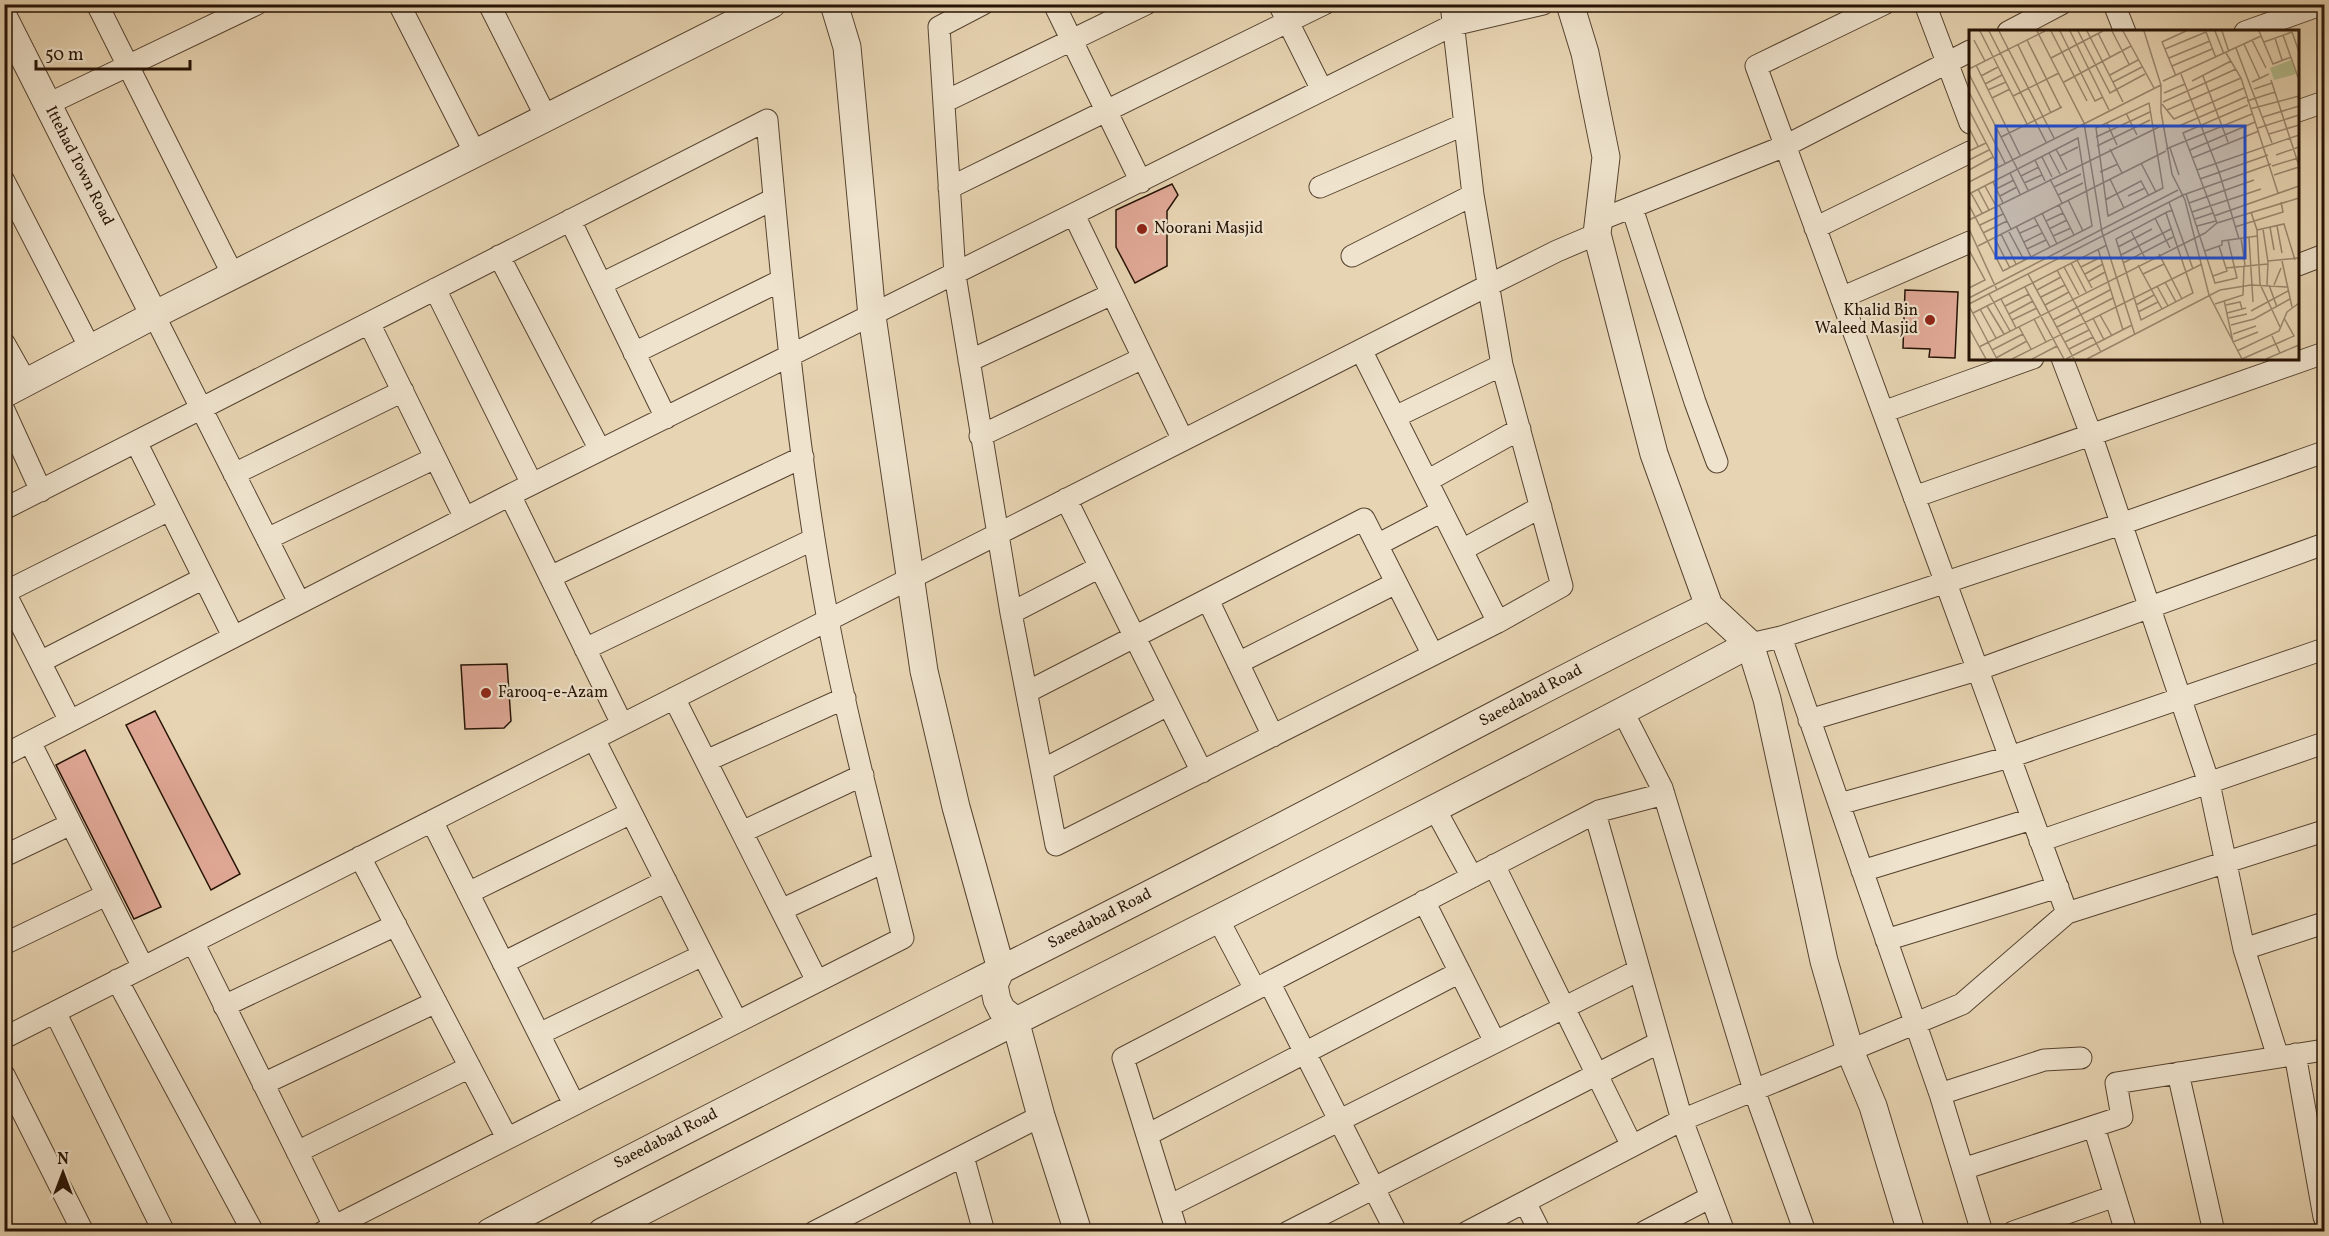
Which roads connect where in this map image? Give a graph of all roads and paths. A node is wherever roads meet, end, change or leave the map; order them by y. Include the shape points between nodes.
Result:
1 (97, 4) edge
2 (257, 4) edge
3 (399, 4) edge
4 (489, 4) edge
5 (772, 4) edge
6 (834, 4) edge
7 (983, 4) edge
8 (1054, 4) edge
9 (1146, 4) edge
10 (1324, 4) edge
11 (1543, 4) edge
12 (1570, 4) edge
13 (1884, 4) edge
14 (1925, 4) edge
15 (2061, 4) edge
16 (2114, 4) edge
17 (2323, 4) edge
18 (1283, 13) edge
19 (1452, 15) edge
20 (4, 18) edge
21 (2012, 30) edge
22 (2124, 30) edge
23 (2251, 30) edge
24 (1072, 40) junction
25 (1969, 52) edge
26 (1947, 63) junction
27 (128, 66) junction
28 (1322, 90) junction
29 (944, 102) junction
30 (2325, 102) edge
31 (48, 104) junction
32 (1106, 111) junction
33 (2299, 111) edge
34 (546, 117) junction
35 (1969, 118) edge
36 (1463, 126) junction
37 (1785, 146) junction
38 (475, 153) junction
39 (1969, 153) edge
40 (4, 181) edge
41 (1141, 182) junction
42 (1320, 187) dead end
43 (950, 188) junction
44 (1473, 195) junction
45 (774, 199) junction
46 (1632, 208) junction
47 (1074, 215) junction
48 (570, 220) junction
49 (1597, 227) junction
50 (1815, 228) junction
51 (1969, 243) edge
52 (2325, 255) edge
53 (499, 256) junction
54 (1352, 256) dead end
55 (2299, 265) edge
56 (233, 274) junction
57 (955, 274) junction
58 (782, 280) junction
59 (601, 284) junction
60 (1487, 286) junction
61 (435, 289) junction
62 (1112, 294) junction
63 (1841, 298) junction
64 (154, 315) junction
65 (872, 316) junction
66 (369, 323) junction
67 (4, 343) edge
68 (90, 348) junction
69 (1361, 350) junction
70 (634, 353) junction
71 (2325, 354) edge
72 (789, 357) junction
73 (1143, 358) junction
74 (2027, 360) edge
75 (2063, 360) edge
76 (969, 361) junction
77 (1502, 365) junction
78 (15, 388) edge
79 (403, 391) junction
80 (201, 409) junction
81 (4, 410) edge
82 (1883, 412) junction
83 (1395, 417) junction
84 (666, 418) junction
85 (1520, 429) junction
86 (2091, 435) junction
87 (980, 436) junction
88 (1183, 440) junction
89 (136, 442) junction
90 (600, 450) junction
91 (2325, 452) edge
92 (803, 457) junction
93 (435, 458) junction
94 (1717, 462) dead end
95 (234, 474) junction
96 (1427, 481) junction
97 (532, 484) junction
98 (41, 491) junction
99 (510, 495) junction
100 (1914, 497) junction
101 (1066, 500) junction
102 (1541, 507) junction
103 (4, 509) edge
104 (169, 510) junction
105 (1442, 511) junction
106 (465, 518) junction
107 (2121, 524) junction
108 (998, 534) junction
109 (267, 539) junction
110 (814, 539) junction
111 (2325, 544) edge
112 (1377, 545) junction
113 (1462, 550) junction
114 (1100, 567) junction
115 (550, 577) junction
116 (204, 578) junction
117 (910, 578) junction
118 (1396, 583) junction
119 (1945, 583) junction
120 (5, 591) edge
121 (1208, 600) junction
122 (299, 602) junction
123 (1709, 606) junction
124 (2150, 608) junction
125 (1011, 613) junction
126 (828, 620) junction
127 (1498, 622) junction
128 (232, 636) junction
129 (1781, 637) junction
130 (1135, 638) junction
131 (1750, 644) junction
132 (585, 649) junction
133 (2325, 649) edge
134 (1433, 655) junction
135 (40, 662) junction
136 (1238, 663) junction
137 (1977, 670) junction
138 (1027, 692) junction
139 (674, 698) junction
140 (845, 698) junction
141 (2180, 699) junction
142 (1168, 705) junction
143 (1623, 712) junction
144 (1809, 720) junction
145 (70, 721) junction
146 (622, 724) junction
147 (1273, 736) junction
148 (594, 739) junction
149 (30, 741) junction
150 (2325, 742) edge
151 (4, 754) edge
152 (2010, 757) junction
153 (706, 761) junction
154 (1042, 770) junction
155 (1202, 772) junction
156 (863, 775) junction
157 (2209, 783) junction
158 (1664, 794) junction
159 (1839, 804) junction
160 (1435, 809) junction
161 (631, 813) junction
162 (1595, 813) junction
163 (2032, 819) junction
164 (432, 821) junction
165 (71, 824) junction
166 (2325, 831) edge
167 (742, 832) junction
168 (2040, 841) junction
169 (4, 856) edge
170 (360, 857) junction
171 (884, 862) junction
172 (2226, 862) junction
173 (1494, 865) junction
174 (1862, 871) junction
175 (1473, 877) junction
176 (666, 881) junction
177 (2058, 888) junction
178 (468, 893) junction
179 (106, 895) junction
180 (1425, 901) junction
181 (781, 910) junction
182 (2067, 913) junction
183 (1218, 919) junction
184 (2325, 923) edge
185 (396, 925) junction
186 (1886, 940) junction
187 (193, 942) junction
188 (4, 944) edge
189 (2244, 949) junction
190 (703, 955) junction
191 (503, 963) junction
192 (143, 968) junction
193 (1001, 969) junction
194 (1639, 970) junction
195 (1460, 972) junction
196 (117, 980) junction
197 (817, 981) junction
198 (1262, 986) junction
199 (436, 1002) junction
200 (224, 1006) junction
201 (1564, 1007) junction
202 (55, 1012) junction
203 (1015, 1020) junction
204 (737, 1022) junction
205 (1915, 1024) junction
206 (539, 1035) junction
207 (4, 1038) edge
208 (1495, 1042) junction
209 (1660, 1042) junction
210 (2325, 1050) edge
211 (1850, 1051) junction
212 (1305, 1053) junction
213 (2286, 1056) junction
214 (2081, 1058) dead end
215 (470, 1067) junction
216 (2178, 1073) junction
217 (1597, 1074) junction
218 (4, 1075) edge
219 (263, 1084) junction
220 (1754, 1090) junction
221 (1940, 1094) junction
222 (574, 1104) junction
223 (1041, 1116) junction
224 (1339, 1120) junction
225 (1682, 1120) junction
226 (2094, 1127) junction
227 (1147, 1135) junction
228 (507, 1138) junction
229 (1632, 1146) junction
230 (297, 1152) junction
231 (963, 1156) junction
232 (1963, 1169) junction
233 (1374, 1188) junction
234 (2115, 1196) junction
235 (1711, 1197) junction
236 (1525, 1202) junction
237 (1169, 1206) junction
238 (2325, 1217) edge
239 (618, 1228) edge
240 (328, 1229) edge
241 (978, 1229) edge
242 (1472, 1230) edge
243 (83, 1232) edge
244 (164, 1232) edge
245 (253, 1232) edge
246 (490, 1232) edge
247 (814, 1232) edge
248 (1078, 1232) edge
249 (1177, 1232) edge
250 (1288, 1232) edge
251 (1396, 1232) edge
252 (1540, 1232) edge
253 (1644, 1232) edge
254 (1724, 1232) edge
255 (1805, 1232) edge
256 (1911, 1232) edge
257 (1982, 1232) edge
258 (2013, 1232) edge
259 (2126, 1232) edge
260 (2214, 1232) edge

1 - 27 street
2 - 27 street
3 - 38 street
4 - 34 street
5 - 34 street
6 - 65 street via 847,46
7 - 29 street via 939,27
8 - 24 street
9 - 24 street
10 - 18 street
11 - 19 street
12 - 49 street via 1585,53 1606,157
13 - 37 street via 1756,66
14 - 26 street
15 - 21 street
16 - 22 street
17 - 23 street
18 - 28 street
18 - 32 street
19 - 28 street
19 - 36 street
20 - 31 street, Ittehad Town Road
24 - 29 street
24 - 32 street
25 - 26 street
26 - 35 street
26 - 37 street
27 - 31 street
27 - 56 street
28 - 41 street
29 - 43 street
30 - 33 street
31 - 64 street, Ittehad Town Road
32 - 41 street
32 - 43 street
34 - 38 street
36 - 42 street
36 - 44 street
37 - 46 street
37 - 50 street
38 - 56 street
39 - 50 street
40 - 68 street
41 - 47 street
43 - 57 street
44 - 54 street
44 - 60 street
45 - 48 street via 767,120
45 - 58 street
45 - 59 street
46 - 49 street
46 - 94 street
47 - 57 street
47 - 62 street
48 - 53 street
48 - 59 street
49 - 60 street
49 - 123 street via 1654,454
50 - 63 street
51 - 63 street
52 - 55 street
53 - 61 street
53 - 90 street
56 - 64 street
57 - 65 street
57 - 76 street
58 - 70 street
58 - 72 street
59 - 70 street
60 - 69 street
60 - 77 street
61 - 66 street
61 - 97 street
62 - 73 street
62 - 76 street
63 - 82 street
64 - 68 street
64 - 80 street
65 - 72 street
65 - 117 street
66 - 79 street
66 - 80 street
67 - 78 street
68 - 78 street
69 - 83 street
69 - 88 street
70 - 84 street
71 - 86 street
72 - 84 street
72 - 92 street
73 - 87 street
73 - 88 street
74 - 82 street
75 - 86 street
76 - 87 street
77 - 83 street
77 - 85 street
79 - 93 street
79 - 95 street
80 - 89 street
80 - 95 street
81 - 98 street
82 - 100 street
83 - 96 street
84 - 90 street
85 - 96 street
85 - 102 street
86 - 100 street
86 - 107 street
87 - 108 street
88 - 101 street
89 - 98 street
89 - 104 street
90 - 97 street
91 - 107 street
92 - 110 street
92 - 115 street
93 - 106 street
93 - 109 street
95 - 109 street
96 - 105 street
97 - 99 street
98 - 103 street
99 - 106 street
99 - 115 street
100 - 119 street
101 - 108 street
101 - 114 street
102 - 113 street
102 - 127 street via 1562,586
104 - 116 street
104 - 120 street
105 - 112 street
105 - 113 street
106 - 122 street
107 - 119 street
107 - 124 street
108 - 117 street
108 - 125 street
109 - 122 street
110 - 126 street
110 - 132 street
111 - 124 street
112 - 118 street
112 - 121 street via 1364,519
113 - 127 street
114 - 125 street
114 - 130 street
115 - 132 street
116 - 128 street
116 - 135 street
117 - 126 street
117 - 193 street via 924,671 956,807
118 - 134 street
118 - 136 street
119 - 129 street
119 - 137 street
120 - 135 street
121 - 130 street
121 - 136 street
122 - 128 street
123 - 131 street
123 - 193 street, Saeedabad Road
124 - 137 street
124 - 141 street
125 - 138 street
126 - 139 street
126 - 140 street
127 - 134 street
128 - 145 street
129 - 131 street
129 - 144 street
130 - 138 street
130 - 142 street
131 - 143 street
131 - 211 street via 1767,699 1824,961
132 - 146 street
133 - 141 street
134 - 147 street
135 - 145 street
136 - 147 street
137 - 144 street
137 - 152 street
138 - 154 street
139 - 146 street
139 - 153 street
140 - 153 street
140 - 156 street
141 - 152 street
141 - 157 street
142 - 154 street
142 - 155 street
143 - 158 street
143 - 160 street
144 - 159 street
145 - 149 street
146 - 148 street
147 - 155 street
148 - 161 street
148 - 164 street
149 - 151 street
149 - 165 street
150 - 157 street
152 - 159 street
152 - 163 street
153 - 167 street
154 - 155 street via 1056,845
156 - 167 street
156 - 171 street
157 - 168 street
157 - 172 street
158 - 162 street
158 - 220 street
159 - 174 street
160 - 175 street
160 - 183 street
161 - 176 street
161 - 178 street
162 - 173 street
162 - 194 street
163 - 168 street
163 - 174 street
164 - 170 street
164 - 178 street
165 - 169 street
165 - 179 street
166 - 172 street
167 - 181 street
168 - 177 street
170 - 185 street
170 - 187 street
171 - 181 street
171 - 197 street via 903,938
172 - 182 street
172 - 189 street
173 - 175 street
173 - 201 street
174 - 186 street
175 - 180 street
176 - 190 street
176 - 191 street
177 - 182 street
177 - 186 street
178 - 191 street
179 - 188 street
179 - 192 street
180 - 195 street
180 - 198 street
181 - 197 street
182 - 205 street via 1962,1004
183 - 198 street
183 - 203 street
184 - 189 street
185 - 199 street
185 - 200 street
186 - 205 street
187 - 192 street
187 - 200 street
189 - 213 street
190 - 204 street
190 - 206 street
191 - 206 street
192 - 196 street
193 - 203 street via 994,985 997,1000
193 - 246 street, Saeedabad Road
194 - 201 street
194 - 209 street
195 - 208 street
195 - 212 street
196 - 202 street
196 - 245 street
197 - 204 street
198 - 212 street
198 - 227 street via 1123,1058
199 - 215 street
199 - 219 street
200 - 219 street
201 - 208 street
201 - 217 street
202 - 207 street
202 - 244 street
203 - 223 street
203 - 239 street
204 - 222 street
205 - 211 street
205 - 221 street
206 - 222 street
208 - 224 street
209 - 217 street
209 - 225 street
210 - 213 street
211 - 220 street
211 - 256 street via 1873,1106
212 - 224 street
212 - 227 street
213 - 216 street
213 - 238 street
214 - 221 street via 2043,1060
215 - 228 street
215 - 230 street
216 - 226 street via 2115,1083 2122,1117
216 - 260 street
217 - 229 street
217 - 233 street
218 - 243 street
219 - 230 street
220 - 225 street
220 - 255 street
221 - 232 street
222 - 228 street
223 - 231 street
223 - 248 street
224 - 233 street
224 - 237 street
225 - 229 street
225 - 235 street
226 - 232 street
226 - 234 street
227 - 237 street
228 - 240 street
229 - 236 street
230 - 240 street
231 - 241 street
231 - 247 street
232 - 257 street
233 - 250 street
233 - 251 street
234 - 258 street
234 - 259 street
235 - 253 street
235 - 254 street
236 - 242 street
236 - 252 street
237 - 249 street

